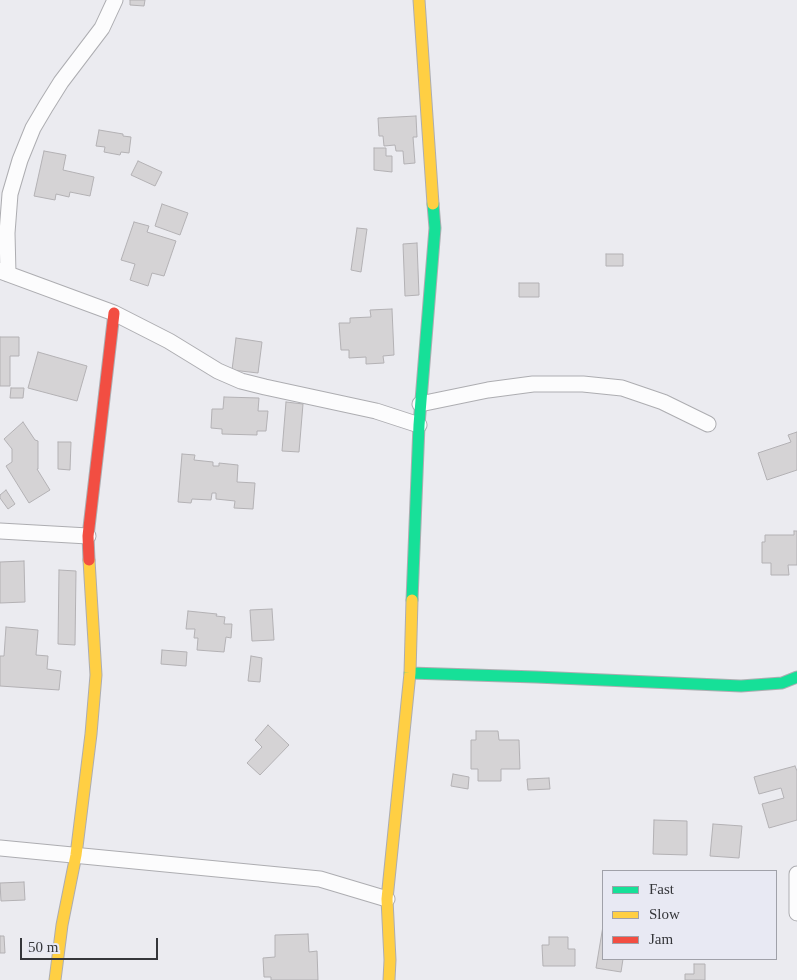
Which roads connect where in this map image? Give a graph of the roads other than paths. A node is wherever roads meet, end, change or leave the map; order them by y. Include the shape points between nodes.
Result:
1 (115, 0) edge
2 (420, 0) edge
3 (4, 272) edge
4 (114, 313) junction
5 (420, 404) junction
6 (708, 424) dead end
7 (419, 425) junction
8 (0, 532) edge
9 (88, 536) junction
10 (410, 673) junction
11 (797, 677) edge
12 (0, 848) edge
13 (76, 855) junction
14 (797, 874) edge
15 (387, 899) junction
16 (797, 913) edge
17 (55, 980) edge
18 (389, 980) edge

1 - 3 street via 102,28 61,82 33,128 10,194
2 - 5 street via 435,228
3 - 4 street
4 - 7 street via 241,381 376,411
4 - 9 street
5 - 6 street via 524,385 583,384 622,388 663,402
5 - 7 street
7 - 10 street
8 - 9 street
9 - 13 street via 96,675
10 - 11 street via 741,686 782,682
10 - 15 street
12 - 13 street
13 - 15 street via 320,880
13 - 17 street
14 - 16 street
15 - 18 street

